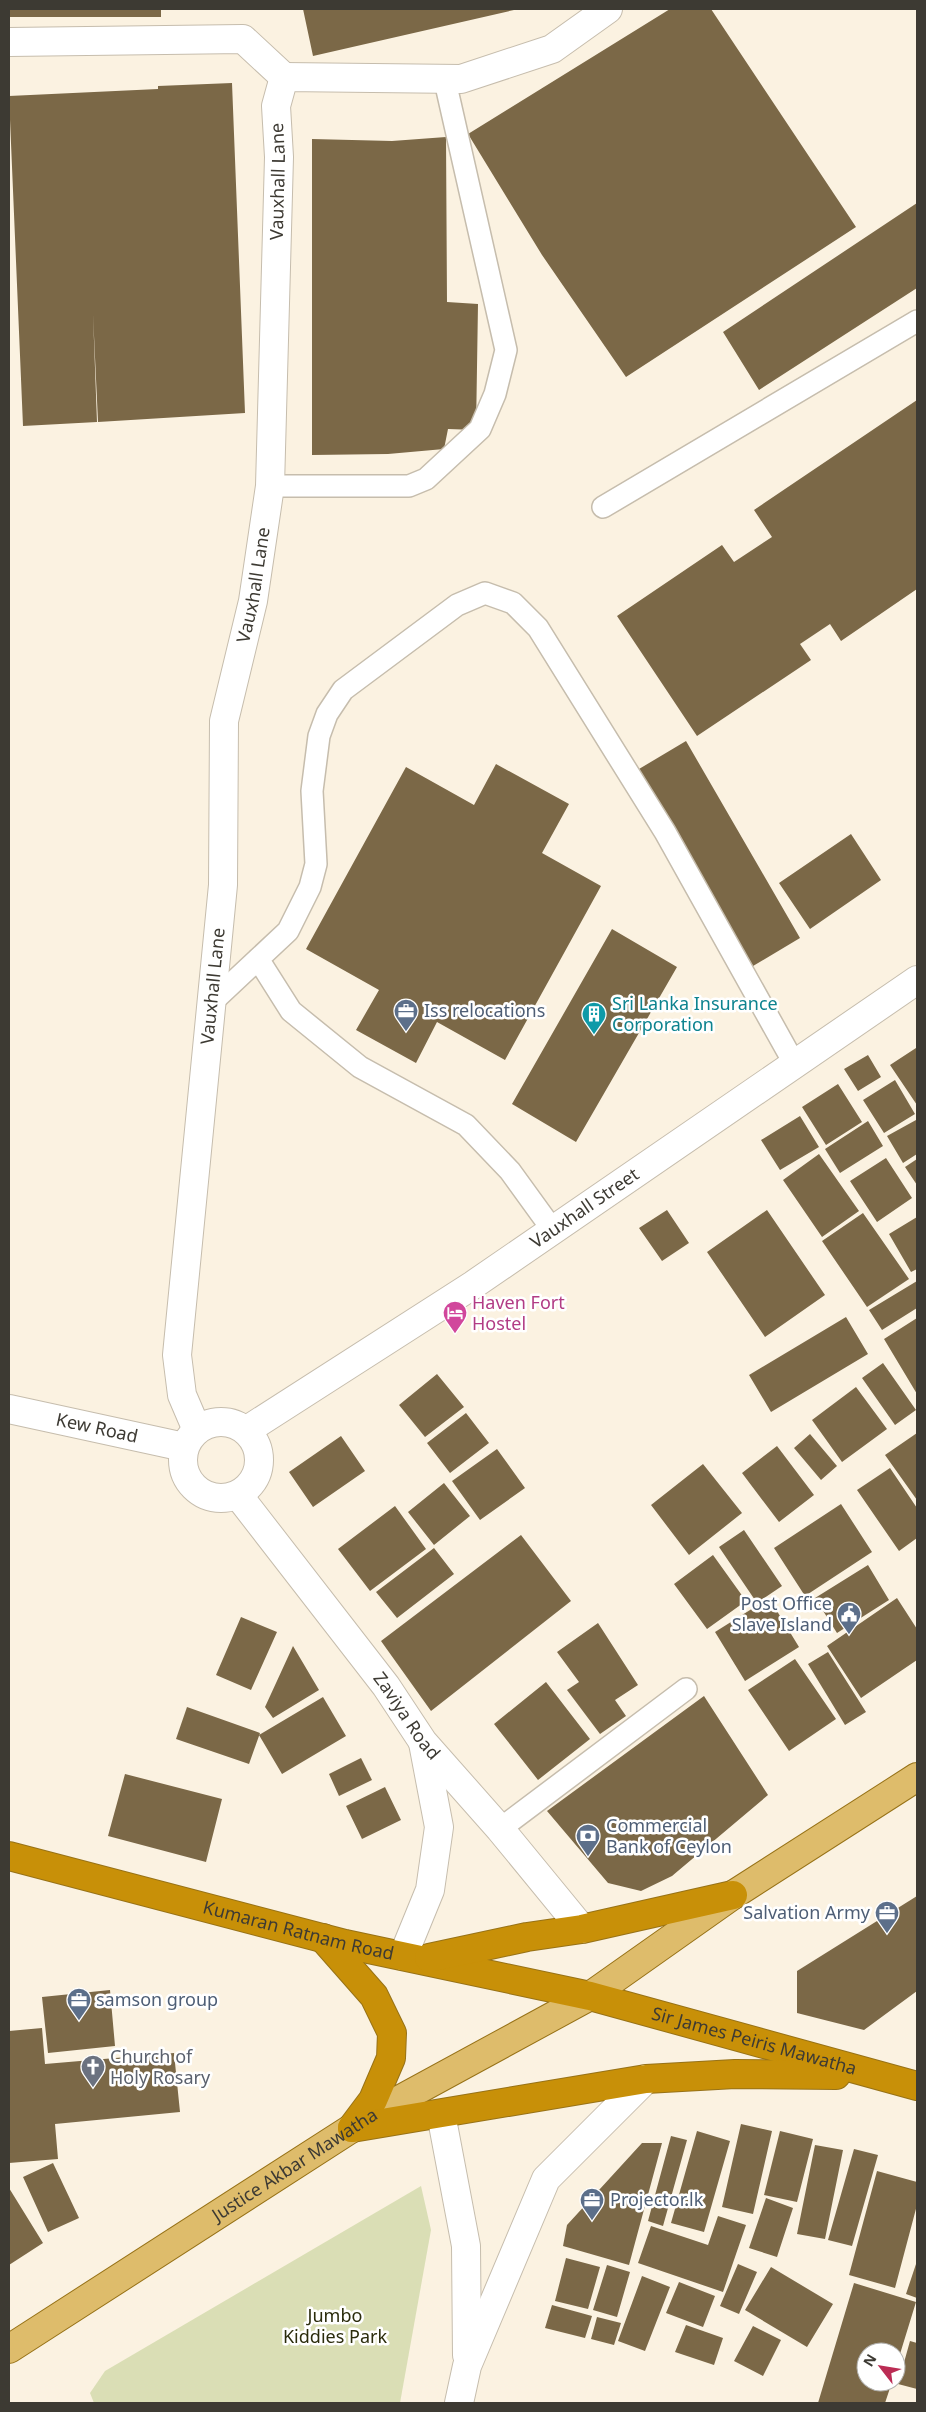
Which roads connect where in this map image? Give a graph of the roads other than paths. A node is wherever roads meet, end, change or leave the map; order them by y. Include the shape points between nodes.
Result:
1 (608, 9) edge
2 (9, 42) edge
3 (284, 77) junction
4 (445, 81) junction
5 (917, 321) edge
6 (270, 486) junction
7 (603, 507) dead end
8 (258, 959) junction
9 (917, 980) edge
10 (211, 1004) junction
11 (794, 1063) junction
12 (552, 1229) junction
13 (9, 1410) edge
14 (247, 1430) junction
15 (190, 1439) junction
16 (238, 1495) junction
17 (686, 1690) dead end
18 (422, 1742) junction
19 (917, 1776) edge
20 (500, 1829) junction
21 (9, 1856) edge
22 (733, 1895) junction
23 (582, 1929) junction
24 (323, 1938) junction
25 (412, 1958) junction
26 (590, 1996) junction
27 (875, 2076) junction
28 (646, 2079) junction
29 (917, 2086) edge
30 (441, 2114) junction
31 (352, 2128) junction
32 (9, 2347) edge
33 (467, 2366) junction
34 (459, 2403) edge

1 - 4 street via 552,49 461,79
2 - 3 street via 243,39
3 - 4 street
3 - 6 street, Vauxhall Lane via 276,106 279,157
4 - 6 lane via 506,350 488,412 480,429 457,452 426,479 409,486
5 - 7 lane
6 - 10 street, Vauxhall Lane via 253,601 224,721 222,885
8 - 10 lane
8 - 11 lane via 288,932 310,887 316,864 312,790 319,736 332,706 343,690 457,605 485,594 513,602 538,628 665,832
8 - 12 lane via 291,1011 352,1061 466,1125 510,1171
9 - 11 street, Vauxhall Street
10 - 15 street, Vauxhall Lane via 178,1355
11 - 12 street, Vauxhall Street
12 - 14 street, Vauxhall Street via 473,1285
13 - 15 street, Kew Road
14 - 15 street via 224,1420 212,1423
14 - 16 street via 255,1440 260,1464 256,1477
15 - 16 street via 183,1460 191,1484 212,1497
16 - 18 street, Zaviya Road via 386,1686
17 - 20 lane
18 - 20 street, Zaviya Road
18 - 25 street via 439,1827 430,1890
19 - 22 main road, Justice Akbar Mawatha
20 - 23 street, Zaviya Road
21 - 24 highway, Kumaran Ratnam Road
22 - 23 highway
22 - 26 main road, Justice Akbar Mawatha
23 - 25 highway
24 - 25 highway, Kumaran Ratnam Road
24 - 31 highway via 374,1996 392,2033 391,2058 373,2100
25 - 26 highway, Kumaran Ratnam Road
26 - 27 highway, Sir James Peiris Mawatha
26 - 31 main road, Justice Akbar Mawatha
27 - 28 highway via 744,2074
27 - 29 highway, Sir James Peiris Mawatha
28 - 30 highway
28 - 33 street via 546,2180
30 - 31 highway
30 - 33 street via 466,2246
31 - 32 main road, Justice Akbar Mawatha
33 - 34 street

